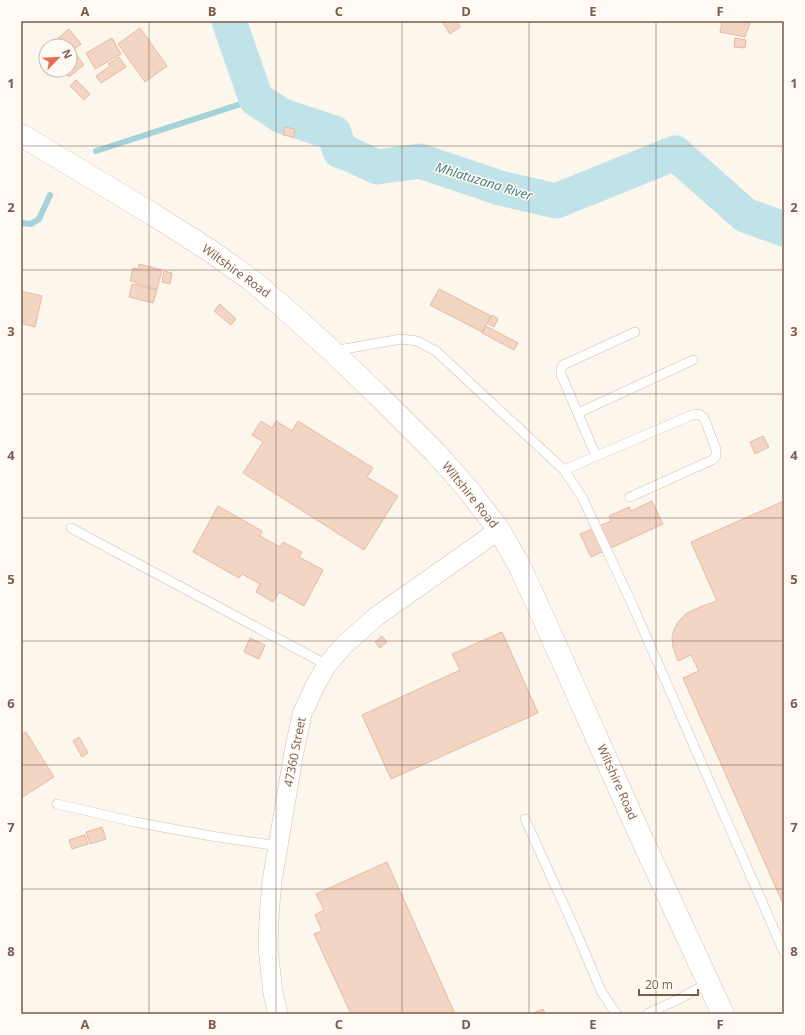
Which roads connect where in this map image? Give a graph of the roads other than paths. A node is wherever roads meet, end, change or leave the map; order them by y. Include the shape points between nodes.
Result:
1 (21, 135) edge
2 (635, 332) dead end
3 (332, 351) junction
4 (693, 360) dead end
5 (578, 413) junction
6 (596, 456) junction
7 (564, 470) junction
8 (630, 497) dead end
9 (71, 528) dead end
10 (499, 530) junction
11 (327, 665) junction
12 (57, 804) dead end
13 (525, 819) dead end
14 (278, 846) junction
15 (784, 952) edge
16 (708, 983) junction
17 (278, 1014) edge
18 (617, 1014) edge
19 (647, 1014) edge
20 (722, 1014) edge

1 - 3 street, Wiltshire Road via 210,250 255,283
2 - 5 lane via 560,368
3 - 7 lane via 401,339 416,341 436,352
3 - 10 street, Wiltshire Road via 435,452
4 - 5 lane
5 - 6 lane
6 - 7 lane
6 - 8 lane via 692,415 699,414 704,418 716,449 716,456
7 - 15 lane via 582,497 632,604
9 - 11 lane
10 - 11 street, 47360 Street via 377,616 344,645
10 - 16 street, Wiltshire Road via 538,606
11 - 14 street, 47360 Street via 302,714
12 - 14 lane via 210,836
13 - 18 lane via 601,991
14 - 17 street, 47360 Street via 272,881 268,948
16 - 19 lane
16 - 20 street, Wiltshire Road

